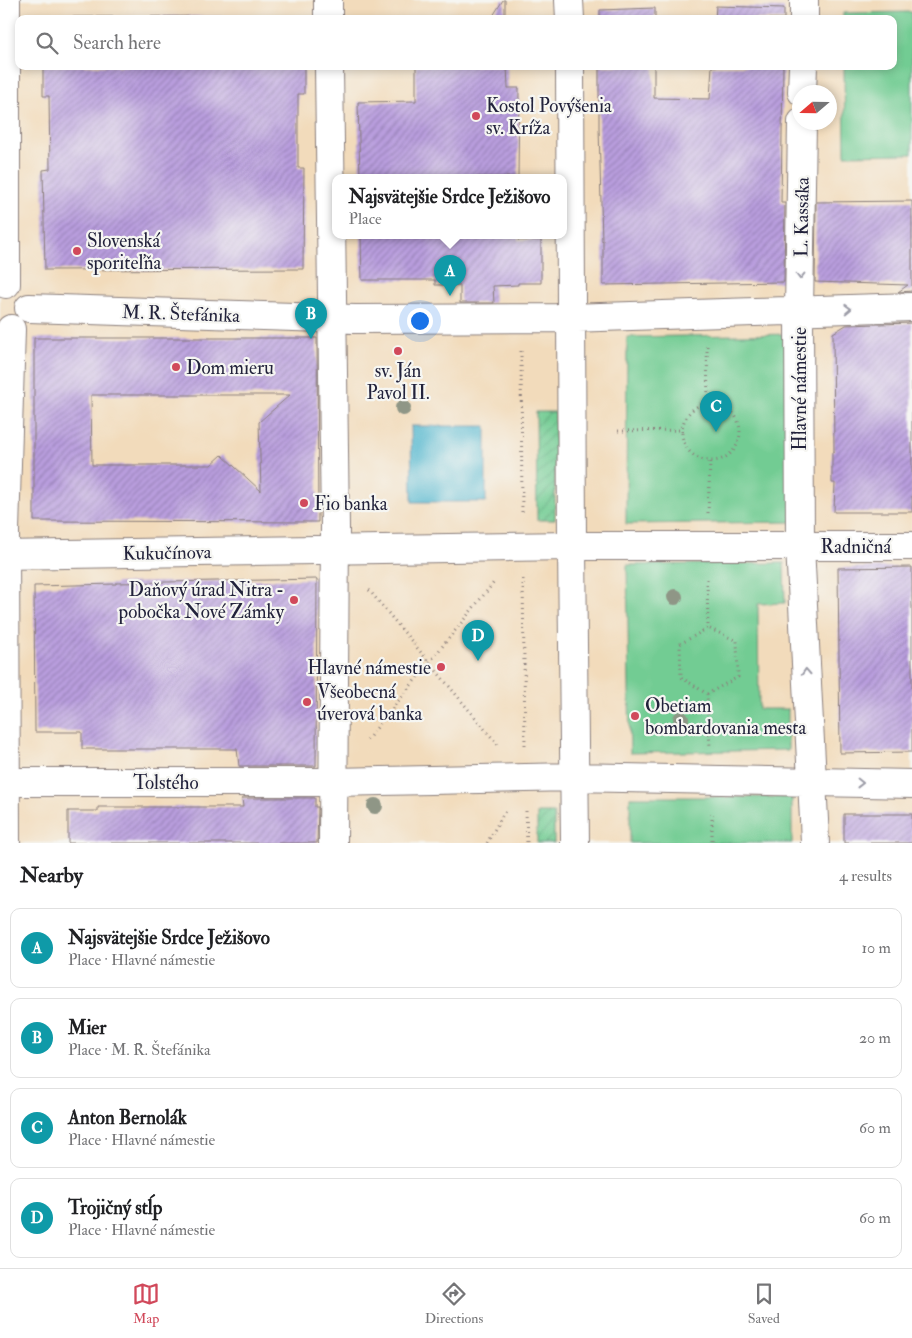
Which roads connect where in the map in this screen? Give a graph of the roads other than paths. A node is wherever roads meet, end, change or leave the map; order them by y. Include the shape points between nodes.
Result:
1 (6, 0) edge
2 (328, 0) edge
3 (570, 0) edge
4 (804, 0) edge
5 (328, 15) edge
6 (570, 15) edge
7 (804, 15) edge
8 (329, 70) edge
9 (570, 70) edge
10 (803, 70) edge
11 (802, 85) edge
12 (802, 130) edge
13 (3, 285) edge
14 (912, 307) edge
15 (29, 308) junction
16 (799, 311) junction
17 (570, 318) junction
18 (333, 319) junction
19 (5, 329) edge
20 (572, 546) junction
21 (800, 546) junction
22 (912, 546) edge
23 (335, 549) junction
24 (3, 555) edge
25 (573, 777) junction
26 (3, 782) edge
27 (333, 782) junction
28 (812, 782) junction
29 (912, 784) edge
30 (6, 843) edge
31 (333, 843) edge
32 (575, 843) edge
33 (815, 843) edge

1 - 13 street
2 - 5 street
3 - 6 street
4 - 7 street
8 - 18 street
9 - 17 street
10 - 11 street
12 -> 16 street, L. Kassáka
13 - 15 street via 20,288
16 -> 14 street
15 - 18 street, M. R. Štefánika
15 - 19 street via 24,322
16 - 17 street, Hlavné námestie
16 - 21 street, Hlavné námestie
17 - 18 street, Hlavné námestie
17 - 20 street
18 - 23 street
19 - 24 street
20 - 21 street
20 - 23 street
20 - 25 street
21 - 22 street, Radničná
28 -> 21 street, Hlavné námestie
23 - 24 street, Kukučínova
23 - 27 street
24 - 26 street
25 - 27 street
25 - 28 street
25 - 32 street
26 - 27 street, Tolstého
26 - 30 street
27 - 31 street
28 -> 29 street
28 - 33 street, Hlavné námestie

